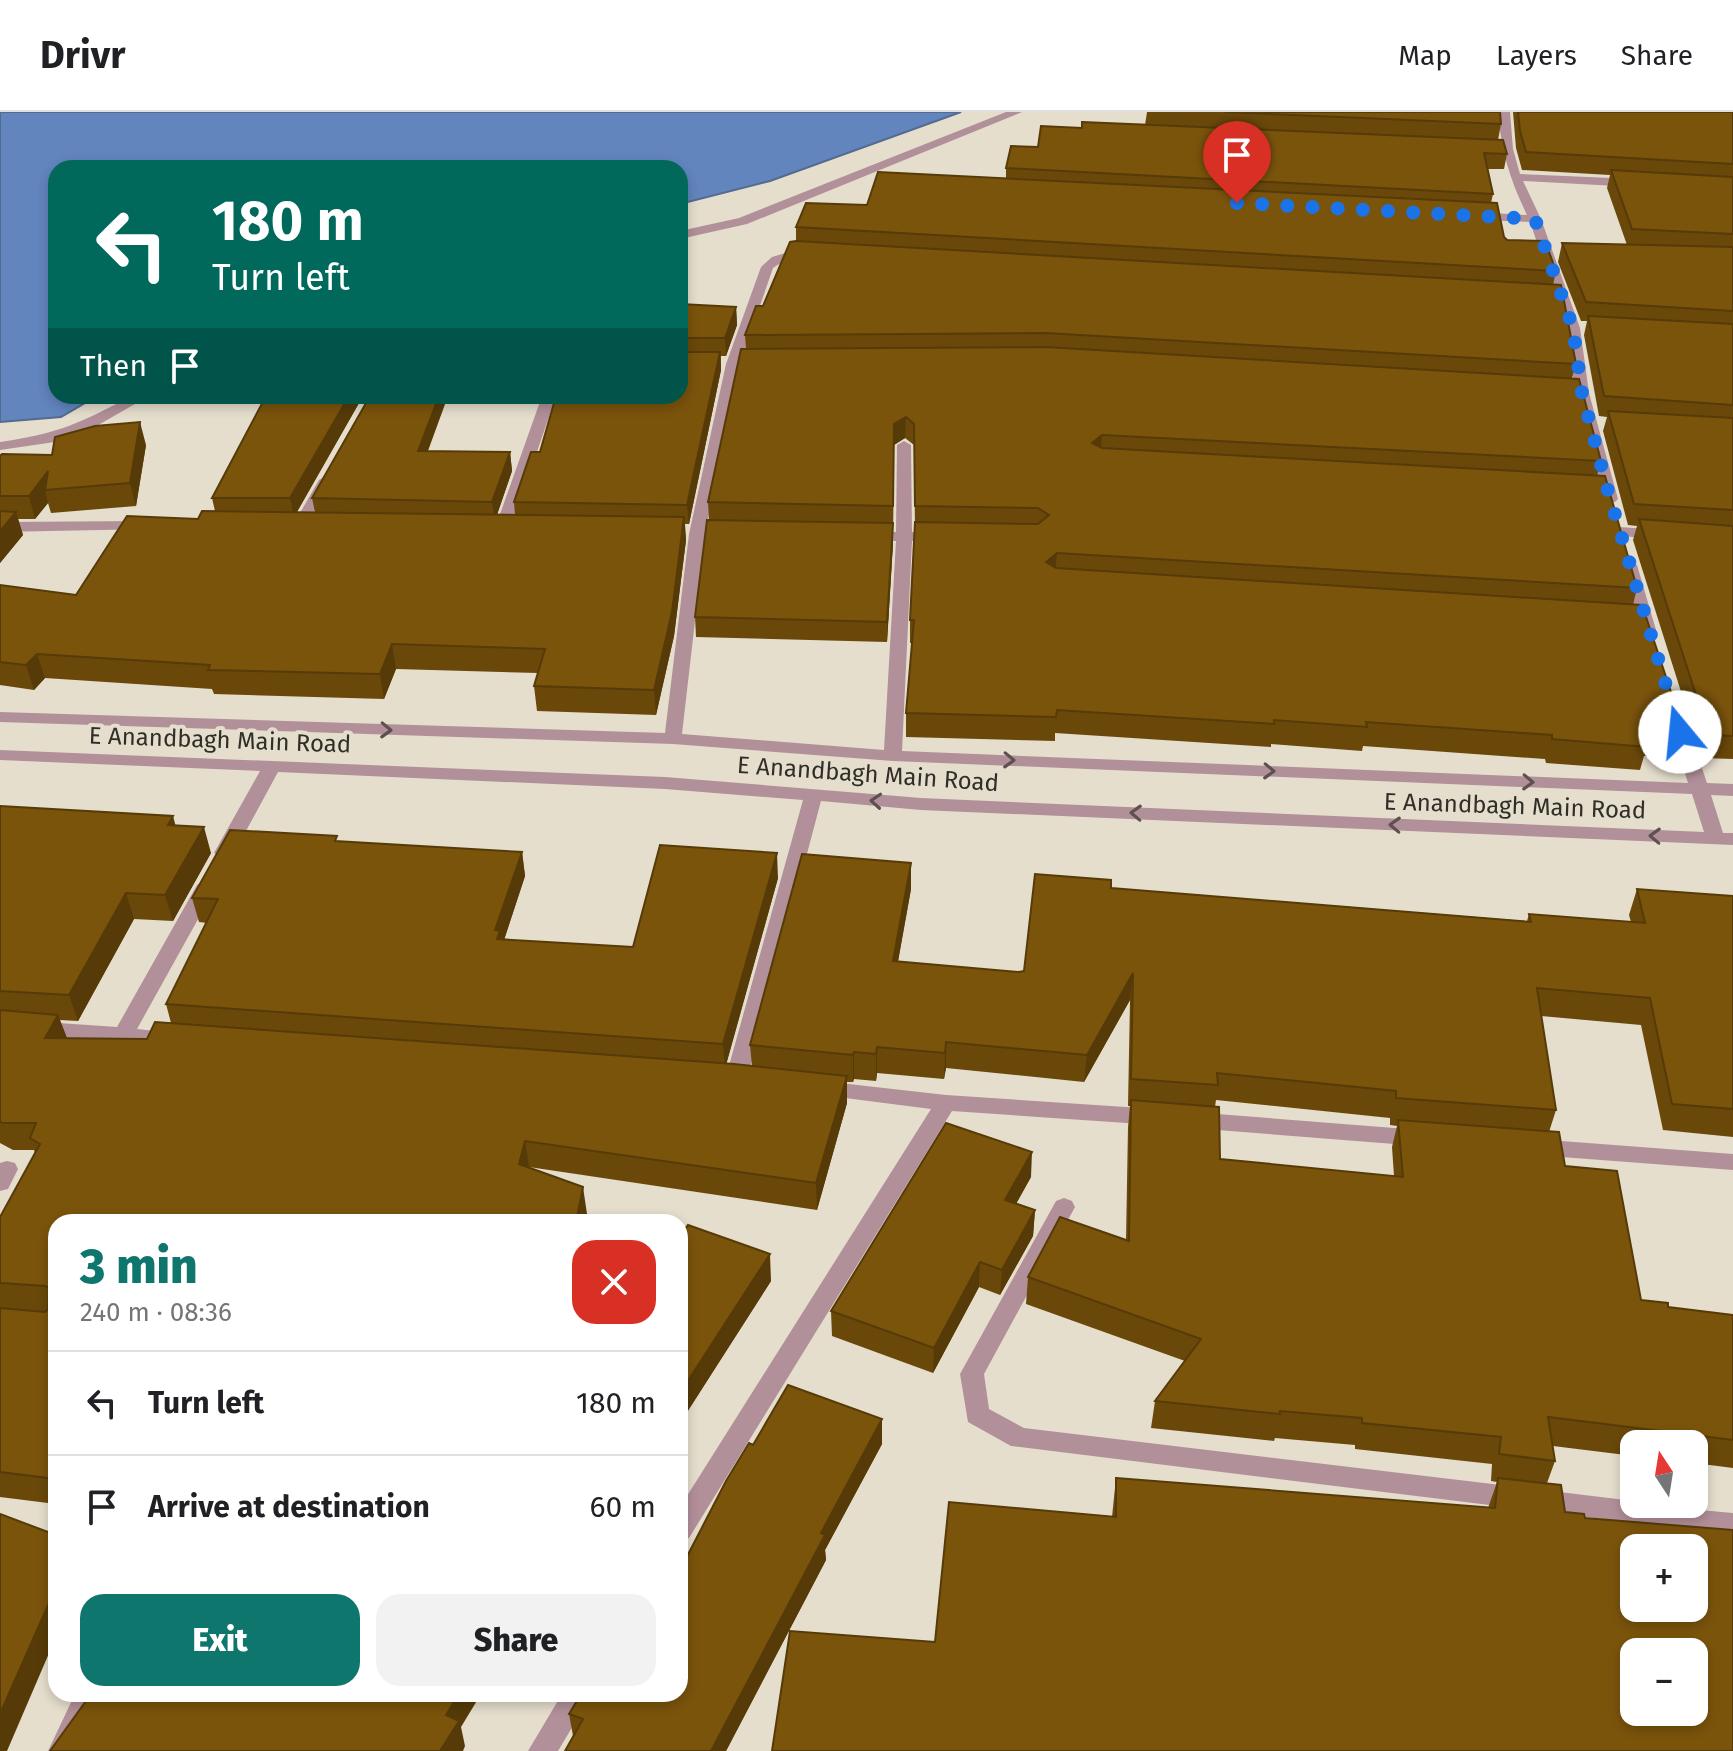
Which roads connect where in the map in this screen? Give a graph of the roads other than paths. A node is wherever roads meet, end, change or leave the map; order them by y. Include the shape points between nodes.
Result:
1 (1016, 112) edge
2 (1504, 112) edge
3 (1515, 177) junction
4 (1655, 184) edge
5 (1458, 215) edge
6 (1535, 219) junction
7 (688, 233) edge
8 (827, 256) edge
9 (726, 364) junction
10 (749, 364) edge
11 (127, 404) edge
12 (546, 404) edge
13 (904, 445) edge
14 (0, 446) edge
15 (337, 461) edge
16 (301, 525) edge
17 (159, 526) edge
18 (0, 527) edge
19 (502, 531) edge
20 (1619, 532) junction
21 (840, 536) edge
22 (904, 536) junction
23 (1676, 536) edge
24 (963, 537) edge
25 (1654, 648) edge
26 (1672, 704) edge
27 (0, 717) edge
28 (673, 739) junction
29 (0, 755) edge
30 (893, 756) junction
31 (272, 766) junction
32 (1698, 788) junction
33 (1733, 790) edge
34 (813, 796) junction
35 (1724, 839) edge
36 (0, 1026) edge
37 (123, 1035) junction
38 (202, 1041) edge
39 (736, 1080) edge
40 (796, 1087) edge
41 (946, 1103) junction
42 (1447, 1140) edge
43 (1511, 1145) edge
44 (1733, 1162) edge
45 (1064, 1207) dead end
46 (688, 1517) edge
47 (1733, 1524) edge
48 (86, 1702) edge
49 (573, 1702) edge
50 (62, 1751) edge
51 (542, 1751) edge

1 - 7 street via 743,221
2 - 3 street via 1500,149
3 - 4 street
3 - 6 street
5 - 6 street
6 - 20 street via 1552,250 1556,298 1580,328 1574,393 1598,424 1600,490
8 - 9 street via 774,259
9 - 10 street
9 - 28 street
11 - 14 street via 50,439
12 - 19 street
13 - 22 street
15 - 16 street
17 - 18 street
20 - 23 street
20 - 25 street via 1637,619
21 - 22 street
22 - 24 street
22 - 30 street
26 - 32 street
27 -> 28 street, E Anandbagh Main Road
28 - 30 street, E Anandbagh Main Road
29 - 31 street, E Anandbagh Main Road
30 -> 32 street, E Anandbagh Main Road
31 - 34 street, E Anandbagh Main Road via 665,783
31 - 37 street
32 - 33 street, E Anandbagh Main Road
32 - 35 street
35 -> 34 street, E Anandbagh Main Road
34 - 39 street
36 - 37 street
37 - 38 street
40 - 41 street
41 - 42 street
41 - 46 street
43 - 44 street
45 - 47 street via 972,1374 977,1415 1020,1438
48 - 50 street
49 - 51 street

